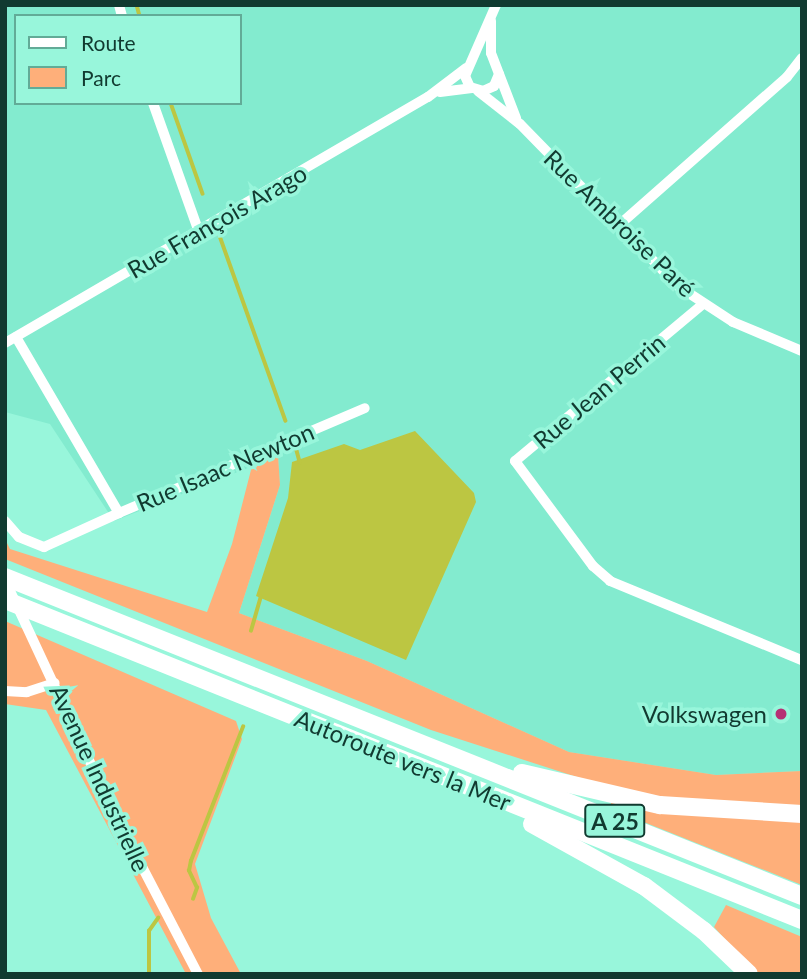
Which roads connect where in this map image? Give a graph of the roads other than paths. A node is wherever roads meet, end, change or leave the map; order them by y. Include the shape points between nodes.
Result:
1 (495, 8) edge
2 (802, 58) edge
3 (468, 65) junction
4 (497, 69) junction
5 (475, 90) junction
6 (428, 97) junction
7 (154, 105) edge
8 (520, 124) junction
9 (618, 226) junction
10 (199, 232) junction
11 (703, 304) junction
12 (16, 337) junction
13 (5, 344) edge
14 (802, 351) edge
15 (365, 408) dead end
16 (119, 513) junction
17 (5, 521) edge
18 (5, 579) edge
19 (5, 600) edge
20 (802, 660) edge
21 (55, 684) junction
22 (5, 691) edge
23 (428, 746) junction
24 (496, 797) junction
25 (802, 814) edge
26 (802, 896) edge
27 (802, 920) edge
28 (198, 974) edge
29 (749, 974) edge

1 - 3 street, Rue François Arago
1 - 4 street, Rue François Arago via 489,40
2 - 9 street via 787,77
3 - 4 street via 485,58
3 - 5 street via 466,79
3 - 6 street, Rue François Arago
4 - 5 street via 492,88
4 - 8 street, Rue Ambroise Paré
5 - 6 street, Rue François Arago via 452,89
5 - 8 street, Rue Ambroise Paré
6 - 10 street, Rue François Arago
7 - 10 street
8 - 9 street, Rue Ambroise Paré
9 - 11 street, Rue Ambroise Paré via 669,278
10 - 12 street, Rue François Arago
11 - 14 street, Rue Ambroise Paré
11 - 20 street, Rue Jean Perrin via 514,460 593,566 610,581
12 - 13 street, Rue François Arago
12 - 16 street, Rue Isaac Newton
15 - 16 street, Rue Isaac Newton
16 - 17 street via 44,547 19,537
18 - 21 street, Avenue Industrielle
18 - 23 highway, A 25
19 - 24 highway, Autoroute vers la Mer / A 25
21 - 22 street via 27,692
21 - 28 street, Avenue Industrielle via 120,826
23 - 25 highway via 586,791 649,803
23 - 26 highway, A 25
24 - 27 highway, Autoroute vers la Mer / A 25
24 - 29 highway via 510,814 644,886 704,931

